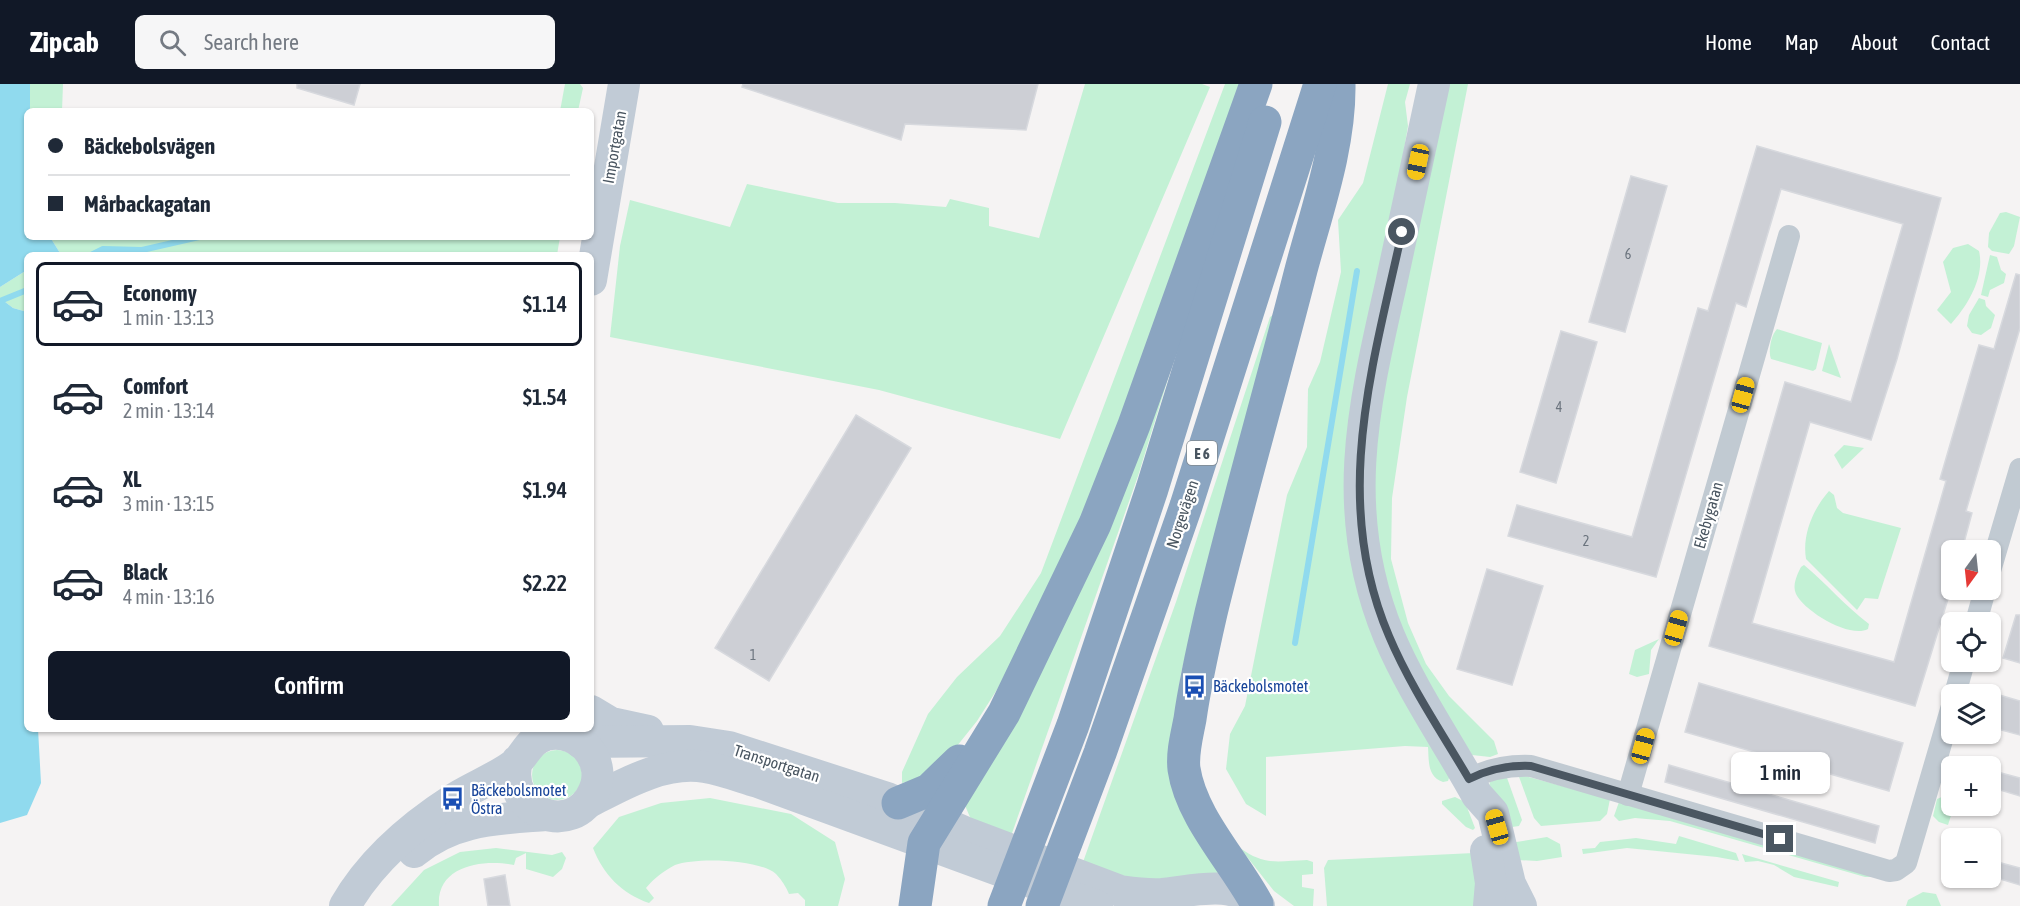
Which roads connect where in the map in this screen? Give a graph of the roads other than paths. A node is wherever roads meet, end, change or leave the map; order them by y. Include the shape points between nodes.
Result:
1 (624, 84) edge
2 (1256, 84) edge
3 (1276, 84) edge
4 (1320, 84) edge
5 (1339, 84) edge
6 (1434, 84) edge
7 (1789, 236) dead end
8 (594, 262) edge
9 (2020, 469) edge
10 (1999, 540) edge
11 (1019, 684) junction
12 (594, 713) edge
13 (572, 736) edge
14 (690, 741) junction
15 (1941, 744) edge
16 (522, 746) edge
17 (1473, 787) junction
18 (1628, 795) junction
19 (587, 802) junction
20 (898, 803) junction
21 (546, 815) junction
22 (946, 837) junction
23 (1109, 898) edge
24 (1258, 905) edge
25 (345, 906) edge
26 (366, 906) edge
27 (915, 906) edge
28 (1004, 906) edge
29 (1042, 906) edge
30 (1489, 906) edge
31 (1521, 906) edge

1 - 8 street, Importgatan
2 - 11 highway via 1095,524
3 - 28 highway, E 6 via 1152,489 1073,725
4 - 29 highway, Norgevägen / E 6 via 1186,506
5 - 24 highway via 1327,171 1234,519 1204,641 1185,746 1184,768 1194,802
6 - 17 street via 1366,394 1359,498 1367,563 1389,636
7 - 18 street, Ekebygatan
9 - 10 street
11 - 20 highway via 952,770 929,790
11 - 22 highway
12 - 14 street via 610,723
13 - 14 street, Transportgatan
13 - 16 street, Transportgatan via 548,735
13 - 19 street via 593,757 597,771 594,791
14 - 20 street, Transportgatan via 729,747
15 - 18 street via 1906,863 1896,870
16 - 21 street via 515,778 520,794 531,807
16 - 25 street, Transportgatan via 405,835 358,883
17 - 18 street via 1482,772 1511,765 1531,766
17 - 30 street via 1490,869
17 - 31 street via 1493,813 1510,884
19 - 21 street, Transportgatan via 569,814
19 - 22 street, Transportgatan via 672,767 705,767
20 - 22 street, Transportgatan
21 - 26 street, Transportgatan via 485,819 430,838 405,859
22 - 23 street
22 - 27 highway
23 - 24 street via 1220,888 1246,895

